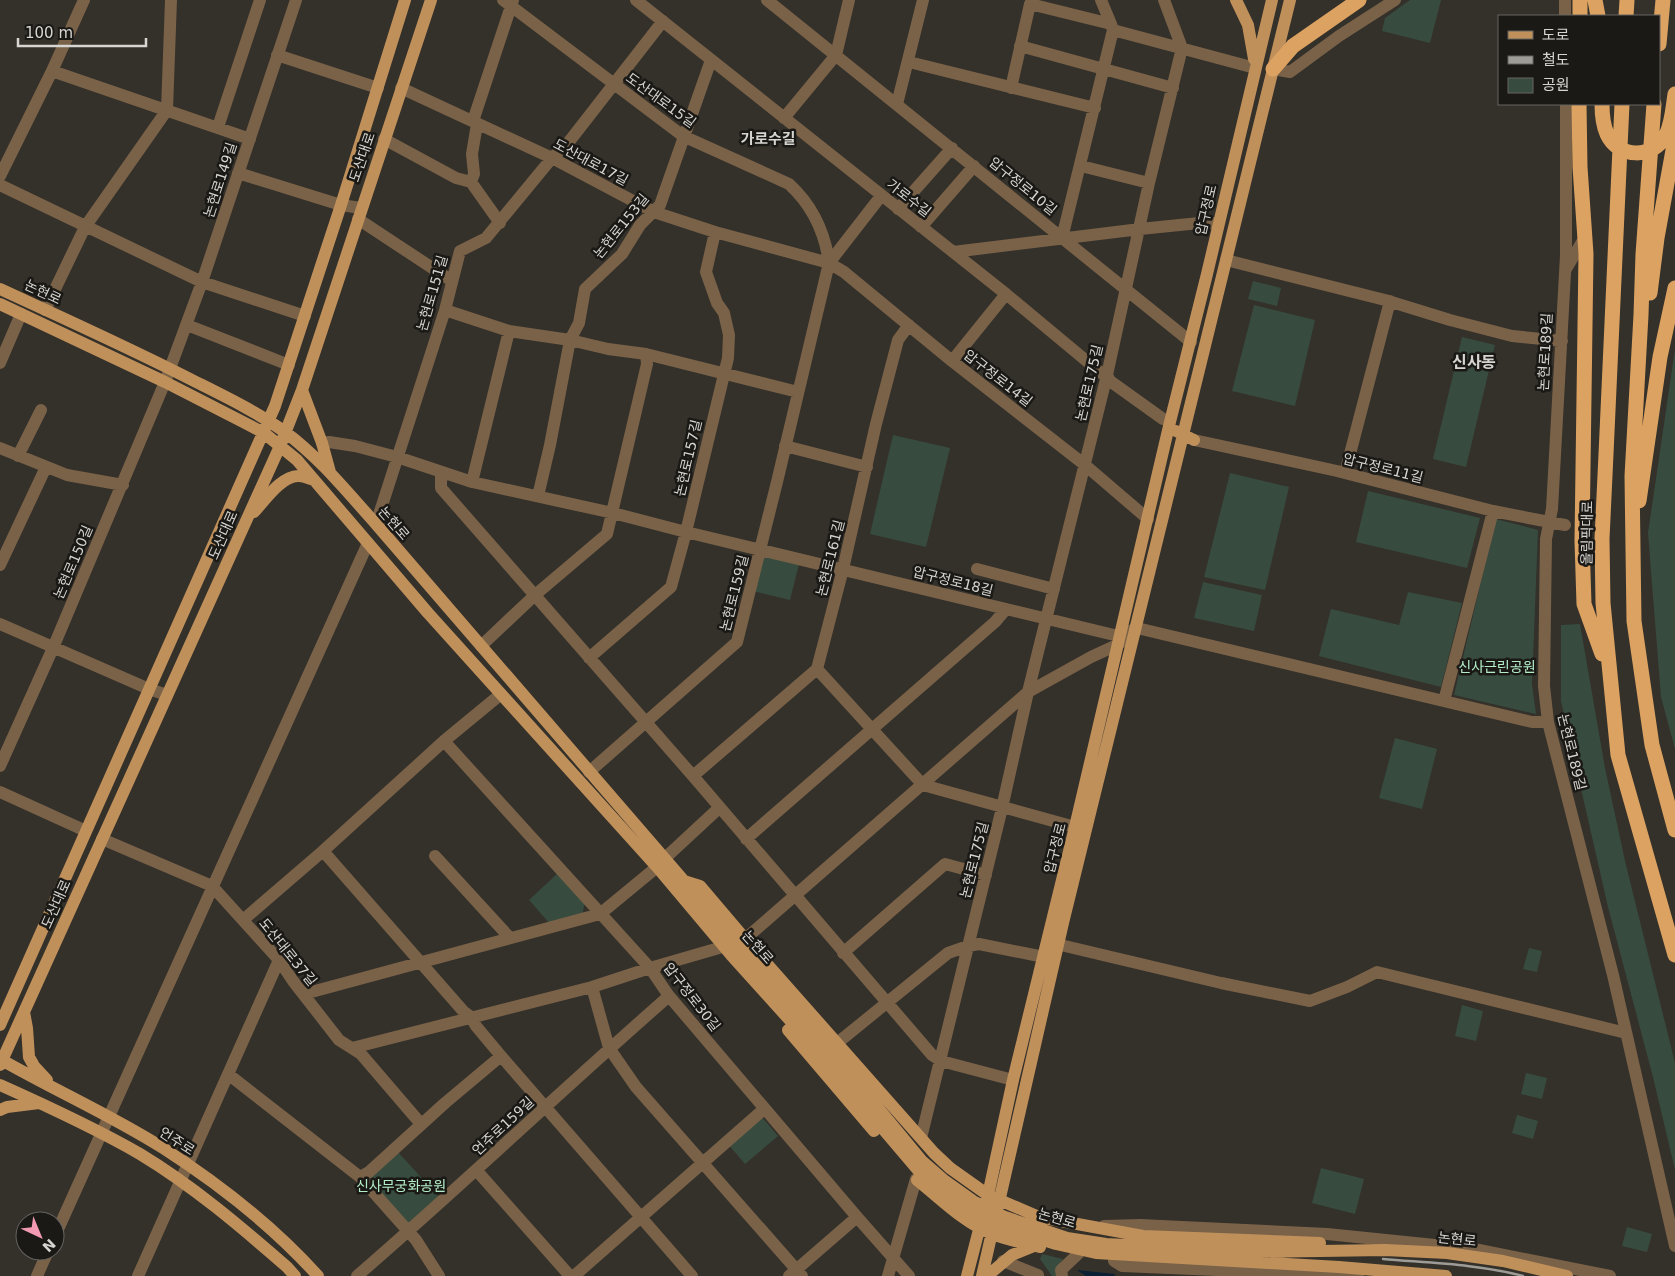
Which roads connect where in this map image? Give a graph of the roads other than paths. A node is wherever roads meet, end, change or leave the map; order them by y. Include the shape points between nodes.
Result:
1 (84, 0) edge
2 (171, 0) edge
3 (260, 0) edge
4 (296, 0) edge
5 (405, 0) edge
6 (431, 0) edge
7 (767, 0) edge
8 (849, 0) edge
9 (923, 0) edge
10 (1101, 0) edge
11 (1164, 0) edge
12 (1236, 0) edge
13 (1272, 0) edge
14 (1359, 0) edge
15 (1395, 0) edge
16 (1565, 0) edge
17 (1580, 0) edge
18 (1596, 0) edge
19 (1627, 0) edge
20 (1663, 0) edge
21 (509, 2) edge
22 (641, 2) edge
23 (1286, 3) edge
24 (783, 6) edge
25 (1565, 15) edge
26 (1580, 15) edge
27 (1598, 15) edge
28 (1626, 15) edge
29 (663, 21) junction
30 (1112, 27) junction
31 (1660, 33) edge
32 (1020, 46) junction
33 (1182, 48) junction
34 (277, 55) junction
35 (836, 55) junction
36 (711, 60) junction
37 (908, 62) junction
38 (1105, 68) junction
39 (1255, 68) junction
40 (1273, 69) junction
41 (52, 71) junction
42 (614, 84) junction
43 (378, 88) junction
44 (401, 88) junction
45 (1010, 88) junction
46 (1173, 88) junction
47 (1675, 94) edge
48 (897, 104) junction
49 (1566, 105) edge
50 (1579, 105) edge
51 (1602, 105) edge
52 (1622, 105) edge
53 (1654, 105) edge
54 (1095, 108) junction
55 (167, 110) junction
56 (784, 118) junction
57 (475, 123) junction
58 (218, 127) junction
59 (683, 136) junction
60 (250, 139) junction
61 (384, 139) junction
62 (1675, 139) edge
63 (952, 148) junction
64 (552, 158) junction
65 (974, 166) junction
66 (1081, 166) junction
67 (238, 174) junction
68 (0, 176) edge
69 (471, 182) junction
70 (1149, 183) junction
71 (0, 185) edge
72 (881, 196) junction
73 (341, 205) junction
74 (898, 209) junction
75 (654, 212) junction
76 (359, 214) junction
77 (500, 223) junction
78 (1218, 225) junction
79 (85, 227) junction
80 (921, 227) junction
81 (1140, 229) junction
82 (716, 232) junction
83 (1585, 237) junction
84 (1062, 238) junction
85 (953, 252) junction
86 (1211, 256) junction
87 (1226, 260) junction
88 (829, 263) junction
89 (1564, 272) junction
90 (202, 282) junction
91 (452, 282) junction
92 (1675, 288) edge
93 (0, 289) edge
94 (1126, 289) junction
95 (1006, 294) junction
96 (1387, 300) junction
97 (0, 304) edge
98 (45, 310) junction
99 (445, 310) junction
100 (21, 314) junction
101 (1641, 315) junction
102 (305, 316) junction
103 (187, 325) junction
104 (909, 325) junction
105 (509, 331) junction
106 (570, 340) junction
107 (1562, 341) junction
108 (1190, 342) junction
109 (646, 354) junction
110 (952, 361) junction
111 (0, 363) edge
112 (289, 365) junction
113 (170, 369) junction
114 (723, 374) junction
115 (1107, 375) junction
116 (165, 382) junction
117 (302, 390) junction
118 (798, 392) junction
119 (41, 410) dead end
120 (269, 421) junction
121 (1166, 422) junction
122 (286, 432) junction
123 (264, 433) junction
124 (1188, 437) junction
125 (322, 443) junction
126 (280, 446) junction
127 (785, 446) junction
128 (0, 448) edge
129 (18, 456) junction
130 (397, 457) junction
131 (1084, 465) junction
132 (867, 467) junction
133 (46, 468) junction
134 (330, 472) junction
135 (441, 473) junction
136 (1345, 473) junction
137 (315, 480) junction
138 (472, 482) junction
139 (122, 485) junction
140 (538, 496) junction
141 (1493, 511) junction
142 (613, 513) junction
143 (1148, 518) junction
144 (246, 521) junction
145 (1549, 522) junction
146 (376, 524) junction
147 (1565, 525) dead end
148 (686, 532) junction
149 (1634, 539) junction
150 (368, 543) junction
151 (761, 549) junction
152 (0, 565) edge
153 (844, 569) junction
154 (977, 569) dead end
155 (1054, 589) junction
156 (535, 596) junction
157 (1006, 609) junction
158 (1047, 618) junction
159 (0, 624) edge
160 (1137, 628) junction
161 (1118, 641) junction
162 (481, 646) junction
163 (53, 648) junction
164 (590, 658) junction
165 (817, 669) junction
166 (1610, 676) junction
167 (149, 689) junction
168 (1028, 692) junction
169 (501, 694) junction
170 (167, 695) junction
171 (1444, 701) junction
172 (645, 722) junction
173 (1548, 722) junction
174 (872, 729) junction
175 (444, 741) junction
176 (0, 766) edge
177 (589, 772) junction
178 (693, 776) junction
179 (923, 785) junction
180 (0, 792) edge
181 (719, 808) junction
182 (1002, 808) junction
183 (1075, 827) junction
184 (1675, 830) edge
185 (86, 831) junction
186 (102, 838) junction
187 (746, 839) junction
188 (323, 850) junction
189 (436, 856) dead end
190 (660, 863) junction
191 (986, 875) junction
192 (680, 885) junction
193 (212, 886) junction
194 (795, 895) junction
195 (690, 898) junction
196 (600, 914) junction
197 (243, 920) junction
198 (510, 938) junction
199 (745, 939) junction
200 (1053, 943) junction
201 (968, 946) junction
202 (719, 948) junction
203 (843, 953) junction
204 (1675, 955) edge
205 (1050, 959) junction
206 (279, 960) junction
207 (422, 963) junction
208 (650, 968) junction
209 (592, 987) junction
210 (304, 994) junction
211 (669, 996) junction
212 (887, 1002) junction
213 (5, 1007) edge
214 (24, 1012) junction
215 (471, 1017) junction
216 (0, 1025) edge
217 (1626, 1033) junction
218 (836, 1044) junction
219 (352, 1048) junction
220 (609, 1048) junction
221 (501, 1056) junction
222 (941, 1061) junction
223 (1, 1062) edge
224 (228, 1074) junction
225 (1013, 1080) junction
226 (0, 1085) edge
227 (54, 1088) junction
228 (40, 1103) junction
229 (545, 1108) junction
230 (764, 1109) junction
231 (0, 1110) edge
232 (108, 1117) junction
233 (421, 1124) junction
234 (101, 1132) junction
235 (919, 1135) junction
236 (934, 1153) junction
237 (895, 1155) junction
238 (703, 1163) junction
239 (188, 1165) junction
240 (477, 1171) junction
241 (914, 1176) junction
242 (360, 1177) junction
243 (181, 1181) junction
244 (988, 1195) junction
245 (1000, 1201) junction
246 (65, 1214) edge
247 (642, 1216) junction
248 (857, 1217) junction
249 (1090, 1226) junction
250 (980, 1228) junction
251 (408, 1232) junction
252 (993, 1234) junction
253 (1034, 1246) junction
254 (1675, 1246) edge
255 (1385, 1250) junction
256 (1019, 1251) junction
257 (1078, 1254) junction
258 (893, 1258) junction
259 (44, 1261) edge
260 (1003, 1261) junction
261 (1118, 1267) edge
262 (1339, 1267) junction
263 (144, 1273) edge
264 (796, 1274) edge
265 (37, 1276) edge
266 (296, 1276) edge
267 (318, 1276) edge
268 (357, 1276) edge
269 (438, 1276) edge
270 (570, 1276) edge
271 (574, 1276) edge
272 (692, 1276) edge
273 (888, 1276) edge
274 (910, 1276) edge
275 (967, 1276) edge
276 (982, 1276) edge
277 (987, 1276) edge
278 (1039, 1276) edge
279 (1062, 1276) edge
280 (1358, 1276) edge
281 (1446, 1276) edge
282 (1567, 1276) edge
283 (1610, 1276) edge

1 - 41 street
2 - 55 street
3 - 58 street
4 - 34 street, 논현로149길
5 - 43 main road, 도산대로
6 - 44 main road, 도산대로
7 - 24 street, 압구정로10길
8 - 35 street
9 - 37 street
10 - 30 street
11 - 33 street
12 - 39 main road via 1248,25
13 - 39 main road, 압구정로
14 - 40 highway via 1293,46
15 - 40 street via 1290,72
16 - 25 street
17 - 26 highway
18 - 27 highway
19 - 28 highway
20 - 31 highway
21 - 42 street, 도산대로15길
21 - 57 street
22 - 29 street, 가로수길
23 - 40 main road, 압구정로
24 - 35 street, 압구정로10길
29 - 36 street, 가로수길
29 - 42 street, 논현로151길
30 - 32 street via 1030,4
30 - 33 street
30 - 38 street
32 - 38 street
32 - 45 street
33 - 39 street
33 - 46 street, 논현로175길
34 - 43 street
34 - 60 street, 논현로149길
35 - 48 street, 압구정로10길
35 - 56 street
36 - 56 street, 가로수길
36 - 59 street, 논현로153길
37 - 45 street
37 - 48 street
38 - 46 street
38 - 54 street
39 - 78 main road, 압구정로
40 - 87 main road, 압구정로
41 - 55 street
41 - 68 street
42 - 59 street, 도산대로15길
42 - 64 street, 논현로151길 via 568,143
43 - 73 main road, 도산대로
44 - 57 street, 도산대로17길
44 - 61 main road, 도산대로
45 - 54 street
46 - 70 street, 논현로175길
47 - 51 highway via 1666,136 1646,152 1628,152 1612,142 1603,122
48 - 63 street, 압구정로10길
49 - 89 street, 논현로189길
50 - 83 highway
52 - 166 highway, 올림픽대로 via 1602,539 1603,604
53 - 101 highway
54 - 66 street
55 - 58 street
55 - 79 street
56 - 72 street, 가로수길
57 - 64 street, 도산대로17길
57 - 69 street
58 - 60 street
59 - 75 street, 논현로153길 via 660,205
59 - 88 street, 도산대로15길 via 789,184 809,206 827,247
60 - 67 street, 논현로149길
61 - 69 street via 456,178
61 - 76 main road, 도산대로
62 - 101 highway via 1651,291
63 - 65 street, 압구정로10길
63 - 74 street
64 - 75 street, 도산대로17길
64 - 77 street, 논현로151길
65 - 80 street
65 - 84 street, 압구정로10길
66 - 70 street
66 - 84 street
67 - 73 street
67 - 90 street, 논현로149길
69 - 77 street
70 - 81 street, 논현로175길
71 - 79 street
72 - 74 street, 가로수길
72 - 88 street, 논현로159길
73 - 76 street
73 - 102 main road, 도산대로
74 - 80 street, 가로수길
75 - 82 street, 도산대로17길
75 - 106 street, 논현로153길 via 640,225 622,254 585,289 578,323
76 - 91 street
76 - 117 main road, 도산대로
77 - 91 street, 논현로151길 via 486,238 460,251
78 - 81 street via 1208,222
78 - 86 main road, 압구정로
79 - 90 street
79 - 98 street
80 - 85 street, 가로수길
81 - 84 street
81 - 94 street, 논현로175길
82 - 88 street, 도산대로17길
82 - 114 street, 논현로157길 via 706,272 724,313 729,335 728,358
83 - 89 street
83 - 166 highway via 1584,604
84 - 85 street
84 - 94 street, 압구정로10길
85 - 95 street, 가로수길
86 - 87 main road
86 - 108 main road, 압구정로
87 - 96 street
87 - 124 main road, 압구정로
88 - 104 street, 압구정로14길
88 - 118 street, 논현로159길
89 - 107 street, 논현로189길
90 - 102 street
90 - 103 street, 논현로149길
91 - 99 street, 논현로151길
92 - 149 highway via 1660,357
93 - 98 main road, 논현로
94 - 108 street, 압구정로10길
94 - 115 street, 논현로175길
95 - 110 street
95 - 115 street, 가로수길
96 - 107 street via 1512,336
96 - 136 street
97 - 100 main road, 논현로
98 - 113 main road, 논현로
99 - 105 street
99 - 130 street, 논현로151길
100 - 111 street
100 - 116 main road, 논현로
101 - 149 highway via 1632,476
102 - 112 main road, 도산대로
103 - 112 street
103 - 113 street, 논현로149길
104 - 110 street, 압구정로14길
104 - 132 street, 논현로161길 via 898,340
105 - 106 street
105 - 138 street
106 - 109 street
106 - 140 street, 논현로153길
107 - 145 street, 논현로189길
108 - 121 main road, 압구정로
109 - 114 street
109 - 142 street via 647,364
110 - 131 street, 압구정로14길
112 - 120 main road, 도산대로
113 - 116 street, 논현로150길
113 - 120 main road, 논현로
114 - 118 street
114 - 148 street, 논현로157길
115 - 121 street, 가로수길
115 - 131 street, 논현로175길
116 - 123 main road, 논현로
116 - 139 street, 논현로150길
117 - 122 main road, 도산대로
117 - 125 main road
118 - 127 street, 논현로159길
119 - 129 street
120 - 122 main road, 논현로
120 - 123 main road, 도산대로
121 - 124 main road
121 - 143 main road, 압구정로
122 - 126 main road, 도산대로
122 - 134 main road, 논현로
123 - 126 main road, 논현로
123 - 167 main road, 도산대로
124 - 136 street, 압구정로11길
124 - 160 main road, 압구정로
125 - 130 street, 압구정로18길 via 356,446
125 - 134 main road
126 - 137 main road, 논현로
126 - 144 main road, 도산대로
127 - 132 street
127 - 151 street, 논현로159길
128 - 129 street
129 - 133 street
130 - 135 street, 압구정로18길
130 - 146 street, 논현로151길
131 - 143 street, 압구정로14길
131 - 155 street, 논현로175길
132 - 153 street, 논현로161길
133 - 139 street via 83,479
133 - 152 street
134 - 146 main road, 논현로
135 - 138 street, 압구정로18길
135 - 156 street via 440,488
136 - 141 street, 압구정로11길
137 - 144 main road via 293,476 279,484
137 - 150 main road, 논현로
138 - 140 street, 압구정로18길
139 - 163 street, 논현로150길
140 - 142 street, 압구정로18길
141 - 145 street, 압구정로11길
141 - 171 street
142 - 148 street, 압구정로18길
142 - 156 street via 607,534
143 - 161 main road, 압구정로
144 - 170 main road, 도산대로
145 - 147 street, 압구정로11길
145 - 173 street, 논현로189길 via 1544,686
146 - 162 main road, 논현로
148 - 151 street, 압구정로18길
148 - 164 street, 논현로157길 via 671,587
149 - 184 highway via 1634,620 1652,745
150 - 169 main road, 논현로
150 - 193 street
151 - 153 street, 압구정로18길
151 - 172 street, 논현로159길 via 737,642
153 - 157 street, 압구정로18길
153 - 165 street, 논현로161길
154 - 155 street
155 - 158 street, 논현로175길
156 - 162 street
156 - 164 street
157 - 158 street, 압구정로18길
157 - 174 street
158 - 161 street, 압구정로18길
158 - 168 street, 논현로175길
159 - 163 street
160 - 161 street
160 - 171 street
160 - 200 main road, 압구정로
161 - 168 street
161 - 183 main road, 압구정로
162 - 177 main road, 논현로
163 - 167 street
163 - 176 street, 논현로150길
164 - 172 street
165 - 174 street
165 - 178 street
166 - 204 highway, 올림픽대로 via 1618,755
167 - 170 street
167 - 185 main road, 도산대로
168 - 179 street
168 - 182 street, 논현로175길
169 - 175 street
169 - 190 main road, 논현로
170 - 186 main road, 도산대로
171 - 173 street via 1532,722
172 - 177 street, 논현로159길
172 - 178 street
173 - 217 street, 논현로189길
174 - 179 street
174 - 187 street
175 - 188 street
175 - 196 street, 압구정로30길
177 - 190 main road, 논현로
178 - 181 street
179 - 182 street
179 - 194 street
180 - 185 street
181 - 187 street
181 - 190 street
182 - 183 street
182 - 191 street, 논현로175길
183 - 200 main road, 압구정로
185 - 213 main road, 도산대로
186 - 193 street, 도산대로37길
186 - 214 main road, 도산대로
187 - 194 street
188 - 197 street
188 - 207 street
189 - 198 street
190 - 192 main road, 논현로
190 - 196 street
191 - 201 street, 논현로175길
191 - 203 street via 946,864
192 - 195 main road, 논현로
192 - 199 main road, 논현로 via 700,886
192 - 202 main road, 논현로 via 679,901
193 - 197 street, 도산대로37길
193 - 232 street
194 - 199 street
194 - 203 street
195 - 255 main road, 논현로 via 812,1029 922,1161 973,1201 1005,1217 1067,1238 1106,1244 1259,1252
195 - 262 main road, 논현로 via 731,955 806,1037 918,1170 970,1210 1003,1227 1096,1253
196 - 198 street
196 - 208 street, 압구정로30길
197 - 206 street, 도산대로37길
198 - 207 street
199 - 218 main road, 논현로
200 - 205 main road, 압구정로
200 - 217 street via 1310,1001 1377,972
201 - 205 street via 979,944
201 - 212 street via 948,953
201 - 222 street, 논현로175길
202 - 208 street
202 - 237 main road, 논현로
203 - 212 street
205 - 225 main road, 압구정로
205 - 245 main road, 압구정로
206 - 210 street, 도산대로37길
206 - 224 street
207 - 210 street
207 - 215 street
208 - 209 street
208 - 211 street, 압구정로30길
209 - 215 street
209 - 220 street
210 - 219 street, 도산대로37길 via 339,1040
211 - 220 street, 언주로159길
211 - 230 street, 압구정로30길
212 - 218 street
212 - 222 street via 932,1055
213 - 216 main road, 도산대로
214 - 223 main road, 도산대로
214 - 227 main road via 29,1057
215 - 219 street
215 - 221 street
217 - 254 street, 논현로189길
218 - 235 main road, 논현로
219 - 233 street, 도산대로37길
220 - 229 street, 언주로159길
220 - 238 street via 636,1087
221 - 229 street
221 - 233 street
222 - 225 street
222 - 235 street, 논현로175길
223 - 227 main road, 언주로
224 - 239 street
224 - 242 street
225 - 244 main road, 압구정로
226 - 228 main road
227 - 232 main road, 언주로
228 - 231 main road via 7,1106
228 - 234 main road
229 - 240 street, 언주로159길
229 - 247 street
230 - 238 street
230 - 248 street, 압구정로30길
232 - 234 street
232 - 239 main road, 언주로
233 - 242 street
234 - 243 main road
234 - 246 street
235 - 236 main road, 논현로
235 - 237 main road via 916,1148 911,1153 902,1157
236 - 241 main road via 927,1152 916,1159 912,1166
236 - 244 main road, 논현로
237 - 241 main road, 논현로
238 - 247 street
238 - 264 street
239 - 243 street
239 - 267 main road, 언주로 via 247,1208
240 - 251 street, 언주로159길
240 - 270 street
241 - 250 main road, 논현로
241 - 258 street
242 - 251 street
243 - 263 street
243 - 266 main road via 230,1217
244 - 245 main road, 논현로
244 - 250 main road, 압구정로
245 - 249 main road, 논현로 via 1040,1217
245 - 252 main road, 압구정로
247 - 271 street
247 - 272 street
248 - 258 street, 압구정로30길
248 - 264 street
249 - 255 main road, 논현로 via 1143,1236 1345,1244
249 - 283 street via 1140,1225 1337,1235 1474,1248
250 - 252 main road, 논현로
250 - 275 main road, 압구정로
251 - 268 street, 언주로159길
251 - 269 street
252 - 253 main road, 논현로
252 - 276 main road, 압구정로
253 - 256 main road
253 - 257 main road, 논현로
255 - 282 main road, 논현로 via 1475,1256
256 - 260 main road
256 - 278 street
257 - 261 main road, 논현로
257 - 279 street via 1061,1270
258 - 273 street
258 - 274 street, 압구정로30길
259 - 265 street
260 - 277 main road
260 - 278 street
261 - 262 main road, 논현로
261 - 280 street
262 - 281 main road, 논현로

